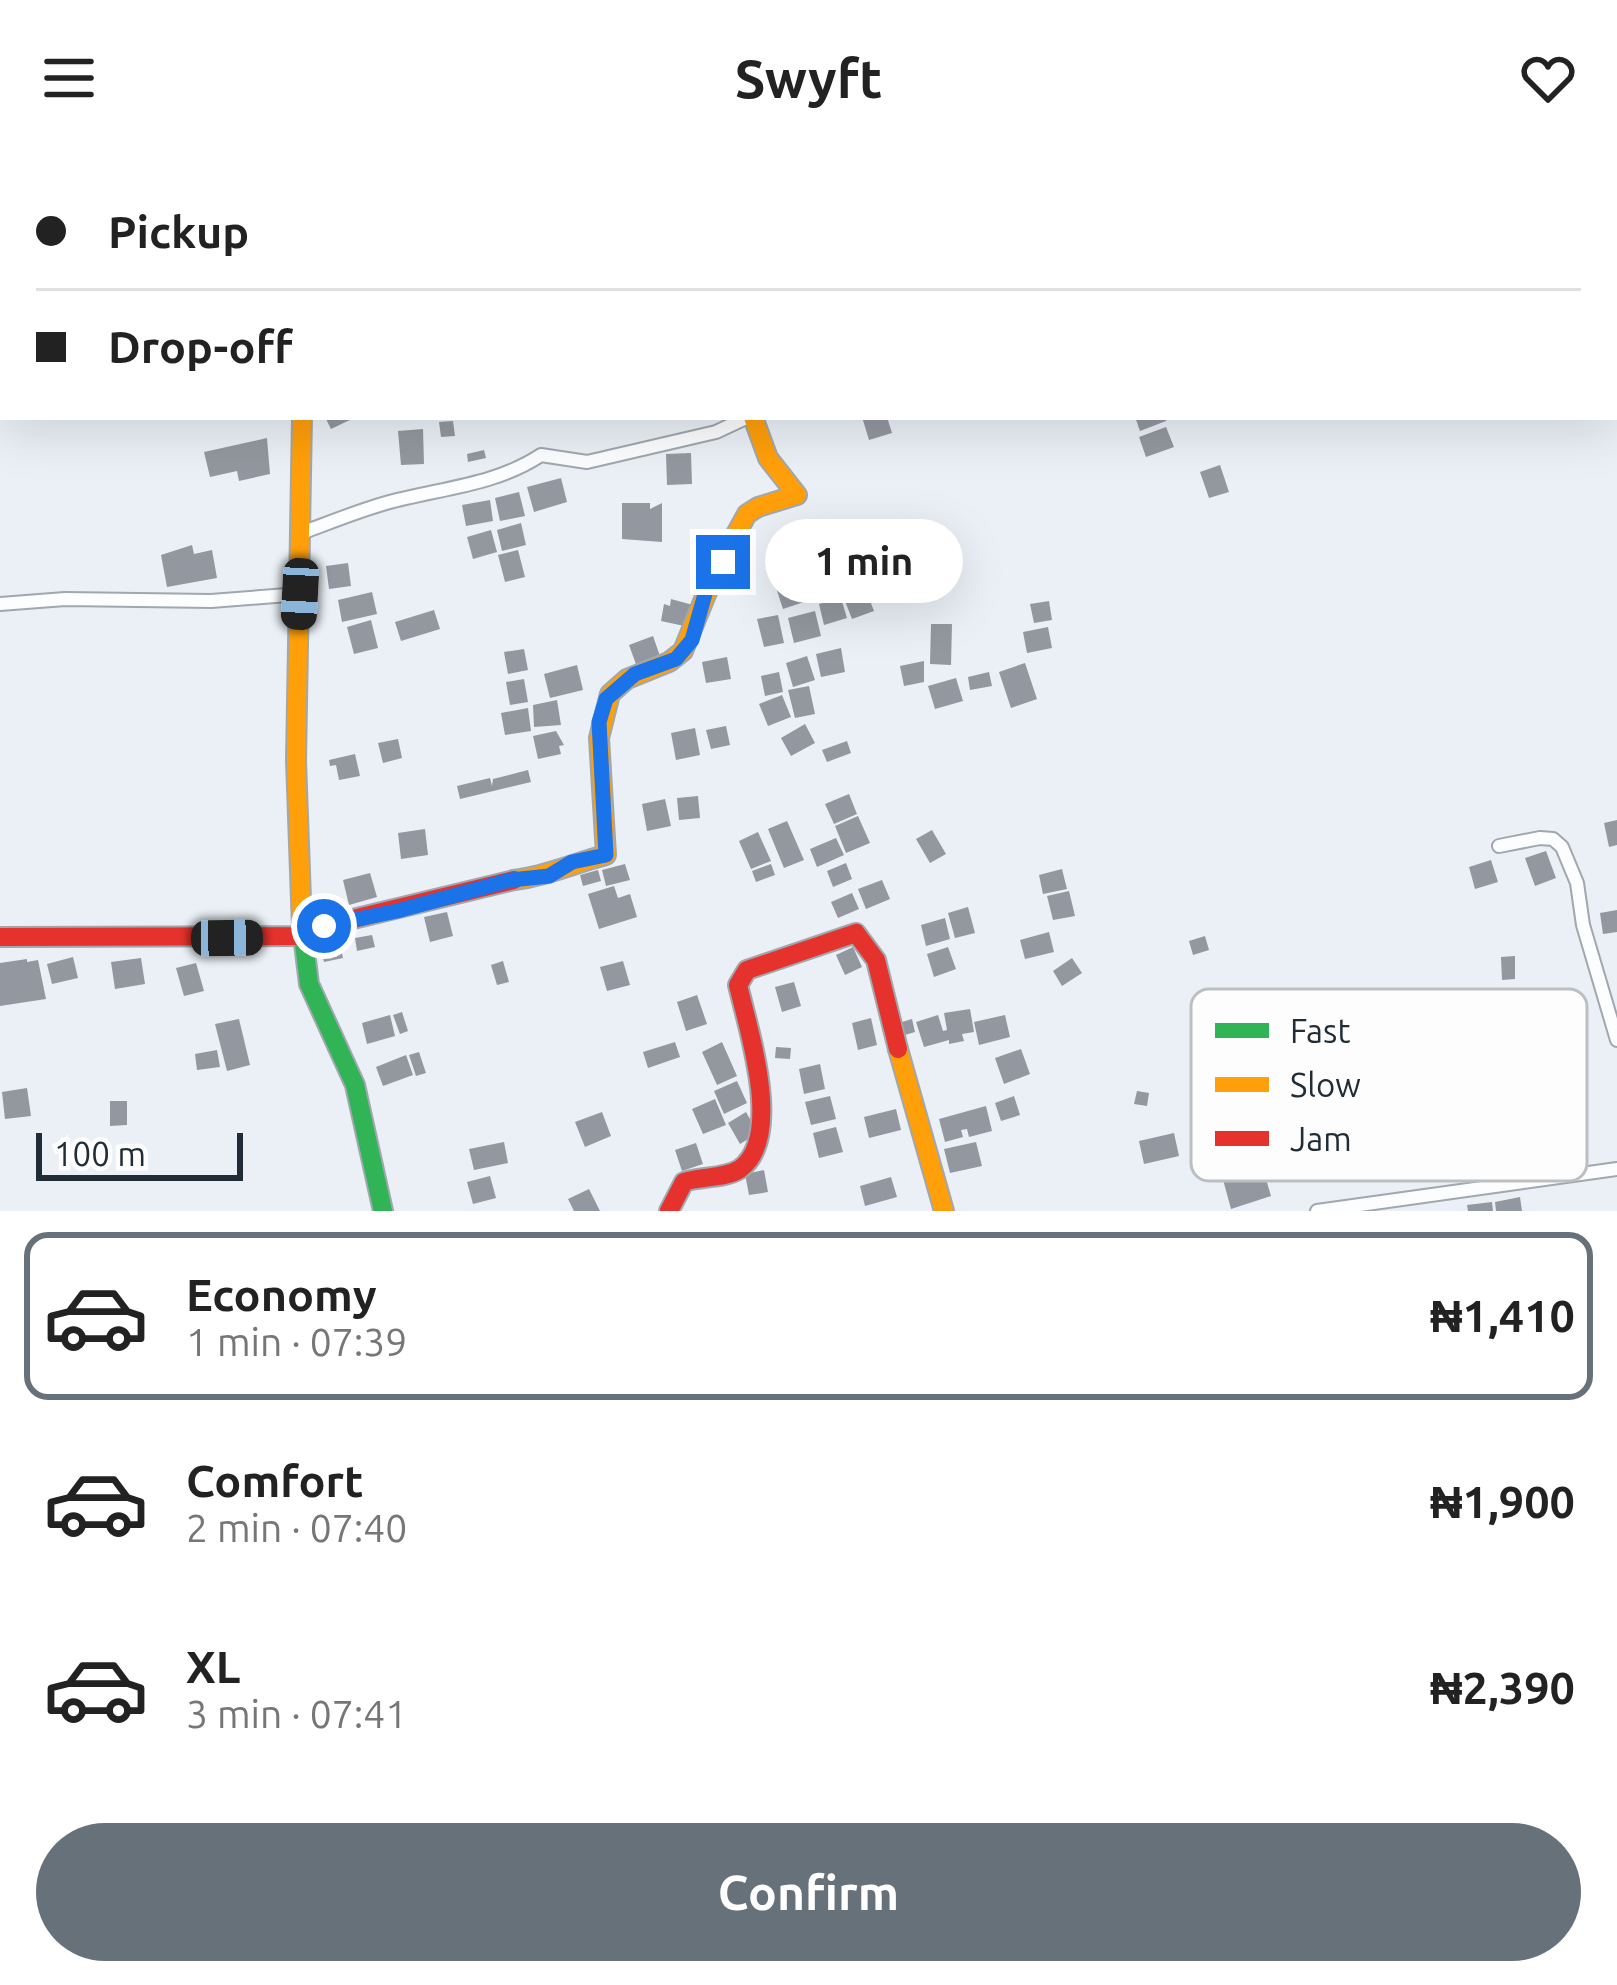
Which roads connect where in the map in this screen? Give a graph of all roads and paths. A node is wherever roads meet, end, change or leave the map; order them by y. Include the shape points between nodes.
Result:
1 (302, 420) edge
2 (743, 420) edge
3 (751, 420) edge
4 (304, 532) junction
5 (300, 594) junction
6 (0, 604) edge
7 (1499, 846) dead end
8 (305, 936) junction
9 (0, 937) edge
10 (1617, 1040) edge
11 (1617, 1169) edge
12 (1587, 1173) edge
13 (1531, 1181) edge
14 (383, 1211) edge
15 (669, 1211) edge
16 (944, 1211) edge
17 (1317, 1211) edge

1 - 4 street
2 - 4 street via 587,462 541,454 476,485
3 - 8 street via 797,495 751,510 736,526 692,640 676,659 635,674 606,699 599,722 606,855
4 - 5 street
5 - 6 street
5 - 8 street
7 - 10 street via 1540,838 1562,847
8 - 9 street
8 - 14 street via 314,1008 355,1084
11 - 12 street
13 - 17 street
15 - 16 street via 684,1181 741,1169 761,1135 763,1108 738,985 747,970 856,933 876,960

